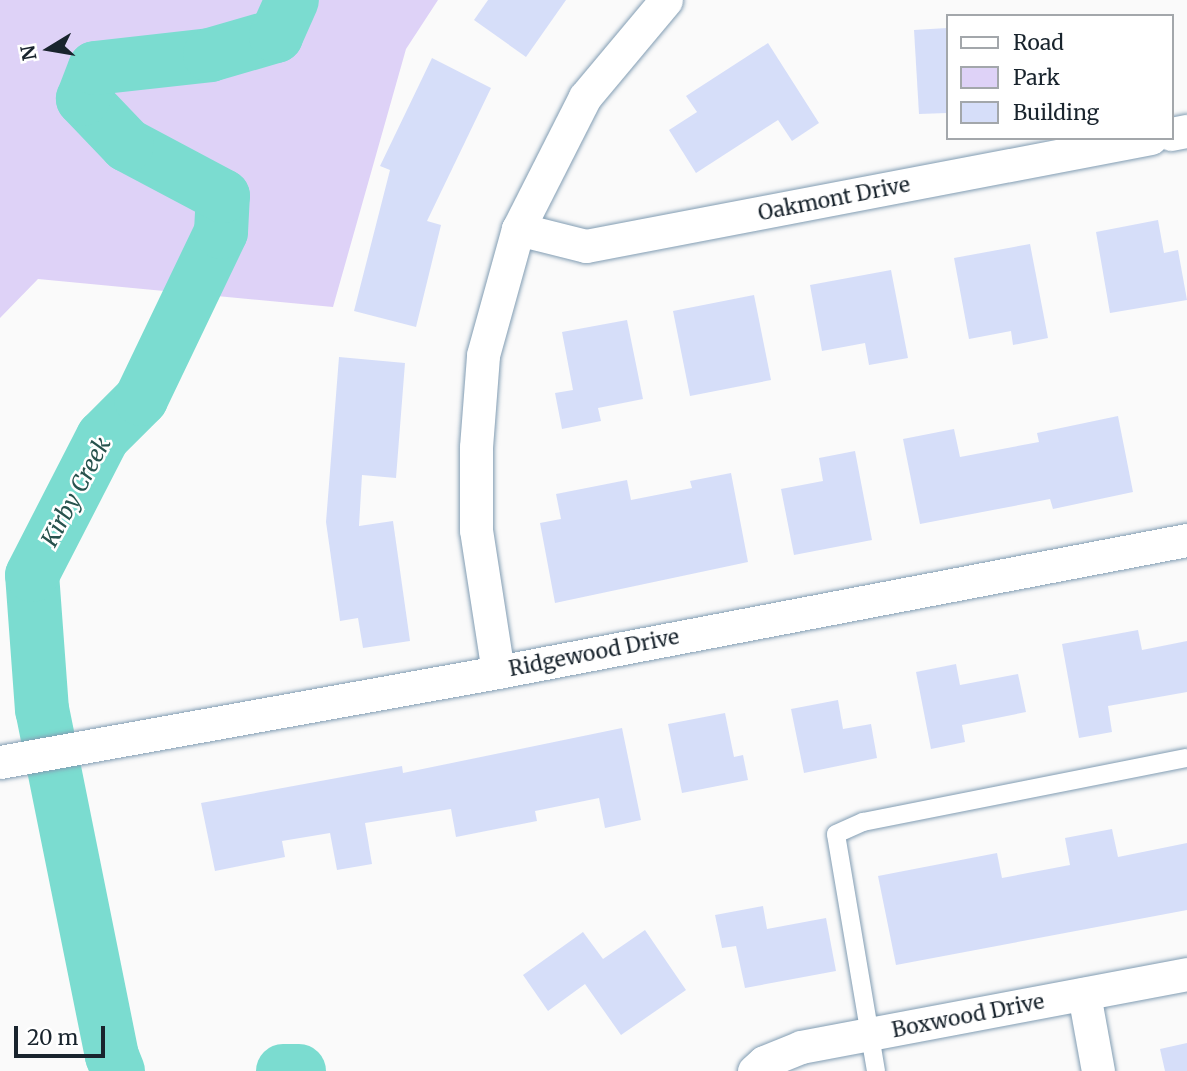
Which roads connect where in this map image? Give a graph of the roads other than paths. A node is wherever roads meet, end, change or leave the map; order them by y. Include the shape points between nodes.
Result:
1 (666, 0) edge
2 (1141, 140) edge
3 (518, 229) junction
4 (1187, 540) edge
5 (498, 672) junction
6 (1187, 758) edge
7 (0, 762) edge
8 (1187, 974) edge
9 (1084, 995) junction
10 (869, 1034) junction
11 (754, 1071) edge
12 (876, 1071) edge
13 (1098, 1071) edge

1 - 3 street via 585,97
2 - 3 street, Oakmont Drive via 586,246
3 - 5 street via 483,355 476,447 476,530
4 - 5 street, Ridgewood Drive
5 - 7 street, Ridgewood Drive
6 - 10 lane via 863,822 836,834
8 - 9 street, Boxwood Drive
9 - 10 street, Boxwood Drive
9 - 13 street
10 - 11 street, Boxwood Drive via 801,1047
10 - 12 lane

